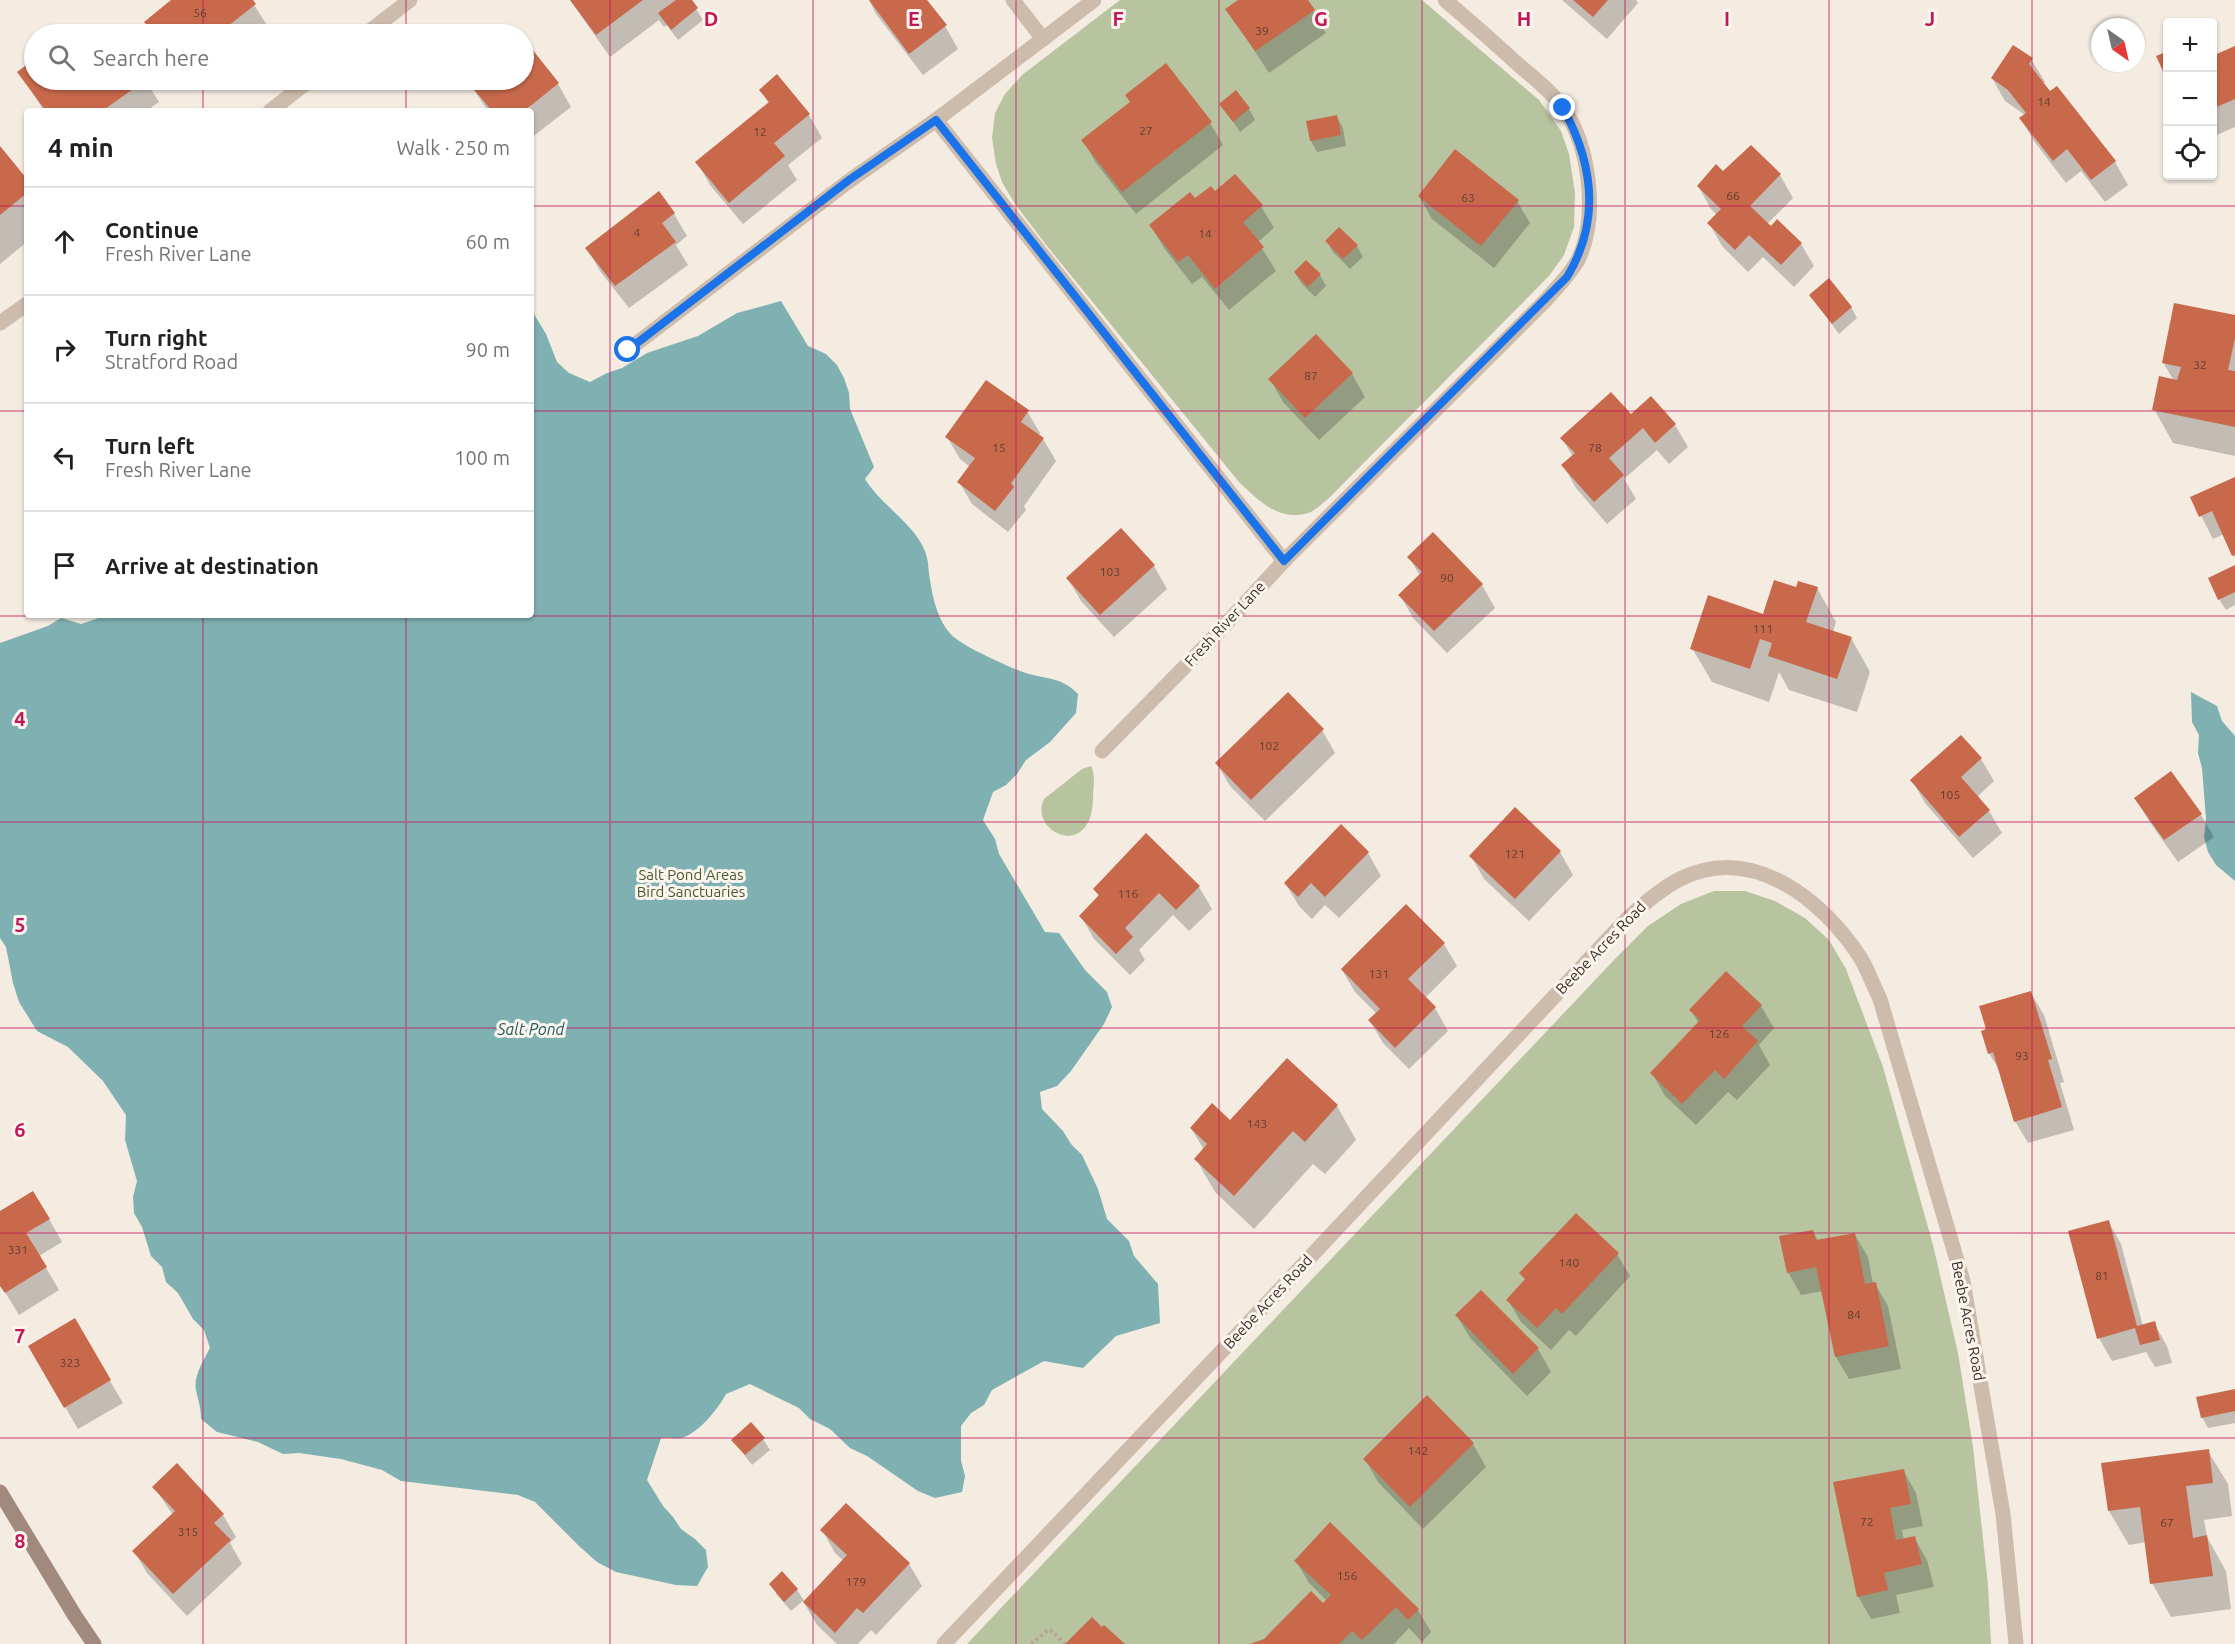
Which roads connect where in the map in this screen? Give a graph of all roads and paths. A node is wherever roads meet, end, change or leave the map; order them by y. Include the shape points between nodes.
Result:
1 (410, 0) edge
2 (1013, 0) edge
3 (1094, 0) edge
4 (1445, 0) edge
5 (379, 24) edge
6 (1042, 39) junction
7 (297, 90) edge
8 (274, 108) edge
9 (936, 120) junction
10 (24, 306) edge
11 (0, 323) edge
12 (628, 350) dead end
13 (1284, 561) junction
14 (1102, 751) dead end
15 (0, 1492) edge
16 (94, 1644) edge
17 (944, 1644) edge
18 (1031, 1644) edge
19 (1065, 1644) edge
20 (2016, 1644) edge

1 - 5 street
2 - 6 street
3 - 6 street
4 - 13 street, Fresh River Lane via 1563,108 1584,158 1589,186 1586,234 1567,277 1545,301
6 - 9 street
7 - 8 street
9 - 12 street via 849,180
9 - 13 street
10 - 11 street
13 - 14 street, Fresh River Lane
15 - 16 street
17 - 20 street, Beebe Acres Road via 1625,921 1653,895 1682,878 1707,870 1740,868 1773,876 1831,920 1860,958 1880,999 1963,1281 2003,1514
18 - 19 path via 1052,1630

